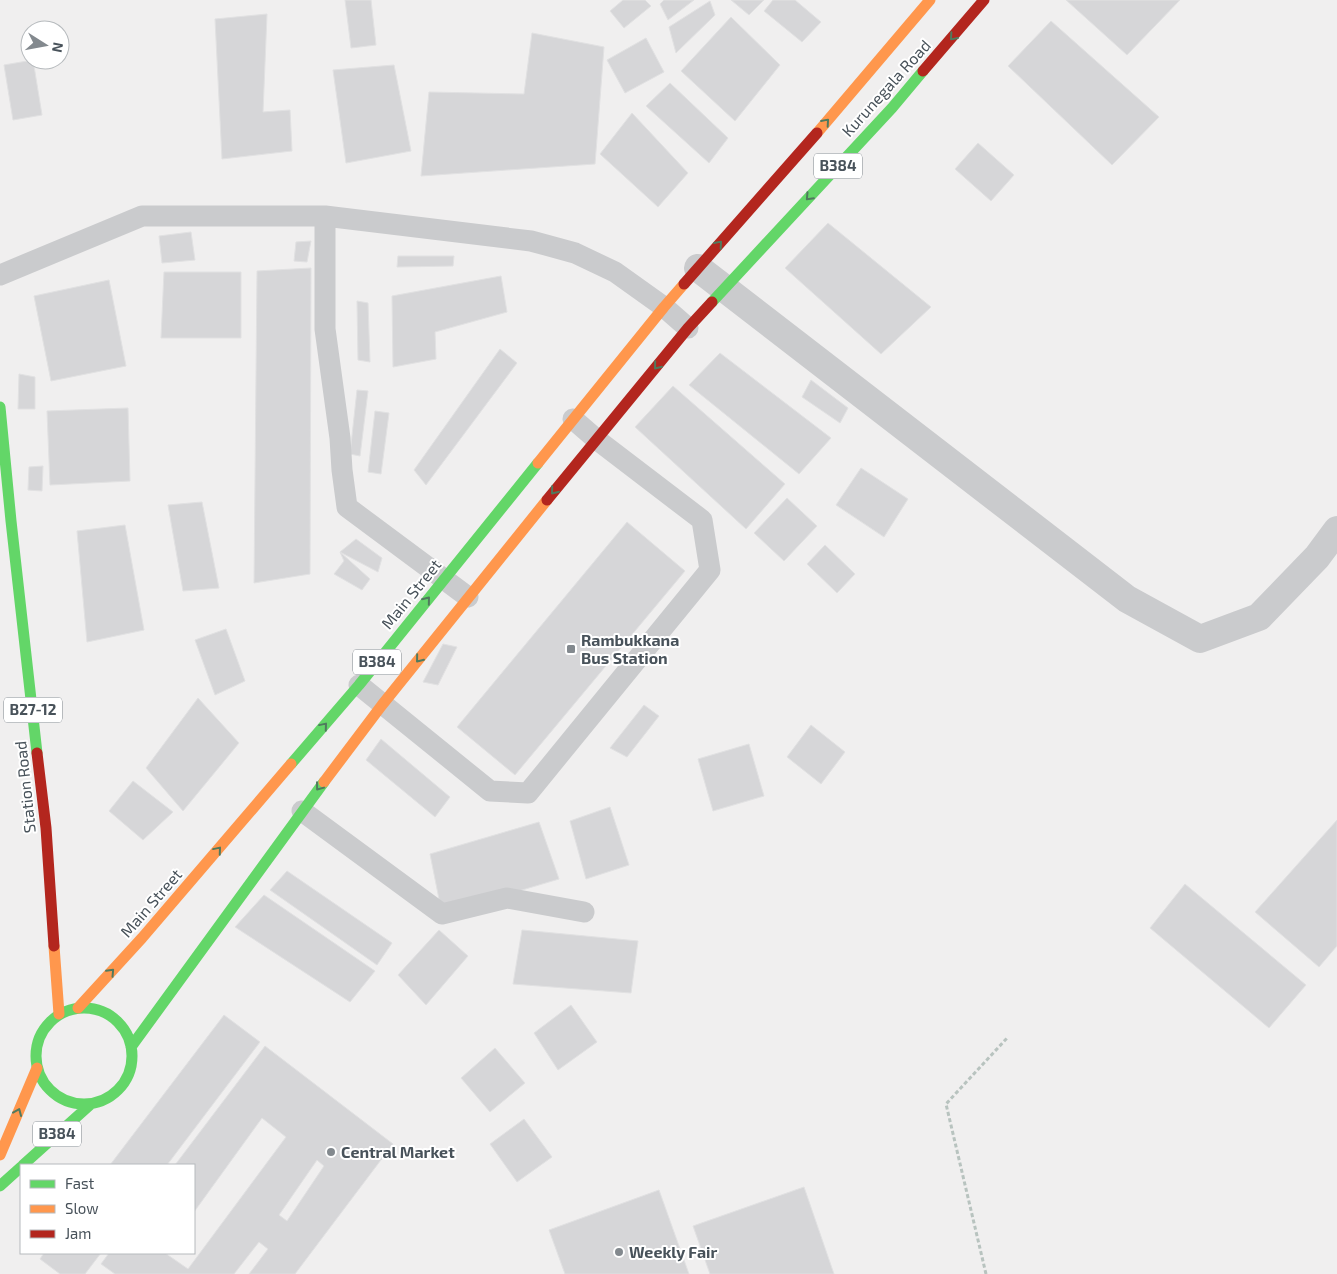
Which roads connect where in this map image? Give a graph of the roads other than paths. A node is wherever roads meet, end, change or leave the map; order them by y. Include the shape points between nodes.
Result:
1 (930, 0) edge
2 (984, 0) edge
3 (325, 216) junction
4 (698, 268) junction
5 (0, 275) edge
6 (723, 288) junction
7 (664, 307) junction
8 (688, 328) junction
9 (0, 407) edge
10 (573, 419) junction
11 (596, 439) junction
12 (1337, 530) edge
13 (444, 579) junction
14 (468, 597) junction
15 (358, 684) junction
16 (382, 705) junction
17 (302, 810) junction
18 (584, 912) dead end
19 (78, 1008) junction
20 (58, 1014) junction
21 (131, 1047) junction
22 (37, 1068) junction
23 (91, 1104) junction
24 (0, 1155) edge
25 (24, 1164) edge
26 (20, 1168) edge
27 (0, 1186) edge

4 -> 1 main road, Kurunegala Road / B384
2 -> 6 main road, Kurunegala Road / B384 via 892,108
3 - 5 lane via 142,216
3 - 7 lane via 531,241 575,253 615,272
3 - 13 lane via 325,329 347,507
4 - 6 street
4 - 7 main road, Kurunegala Road / B384
6 - 8 main road, Kurunegala Road / B384
6 - 12 street via 1127,599 1200,638 1259,617 1317,557
7 - 8 lane
7 - 10 main road, Main Street / B384
8 -> 11 main road, B384
9 - 20 main road, Station Road / B27-12 via 46,828
10 - 11 lane
10 - 13 main road, Main Street / B384
11 -> 14 main road, B384
11 - 16 lane via 702,520 710,570 704,578 528,793 490,791
13 - 14 lane
15 -> 13 main road, Main Street / B384
14 -> 16 main road, B384
15 - 16 lane
19 -> 15 main road, Main Street / B384 via 142,938
16 -> 17 main road, B384
17 - 18 lane via 442,914 507,898
17 - 21 main road, B384
19 - 20 main road
19 - 21 main road via 102,1011 121,1024
20 - 22 main road via 44,1028 36,1047
21 - 23 main road via 131,1066 123,1084 109,1096
22 - 23 main road via 48,1089 68,1101
24 -> 22 main road, B384
23 - 25 main road, B384
26 - 27 main road, B384

